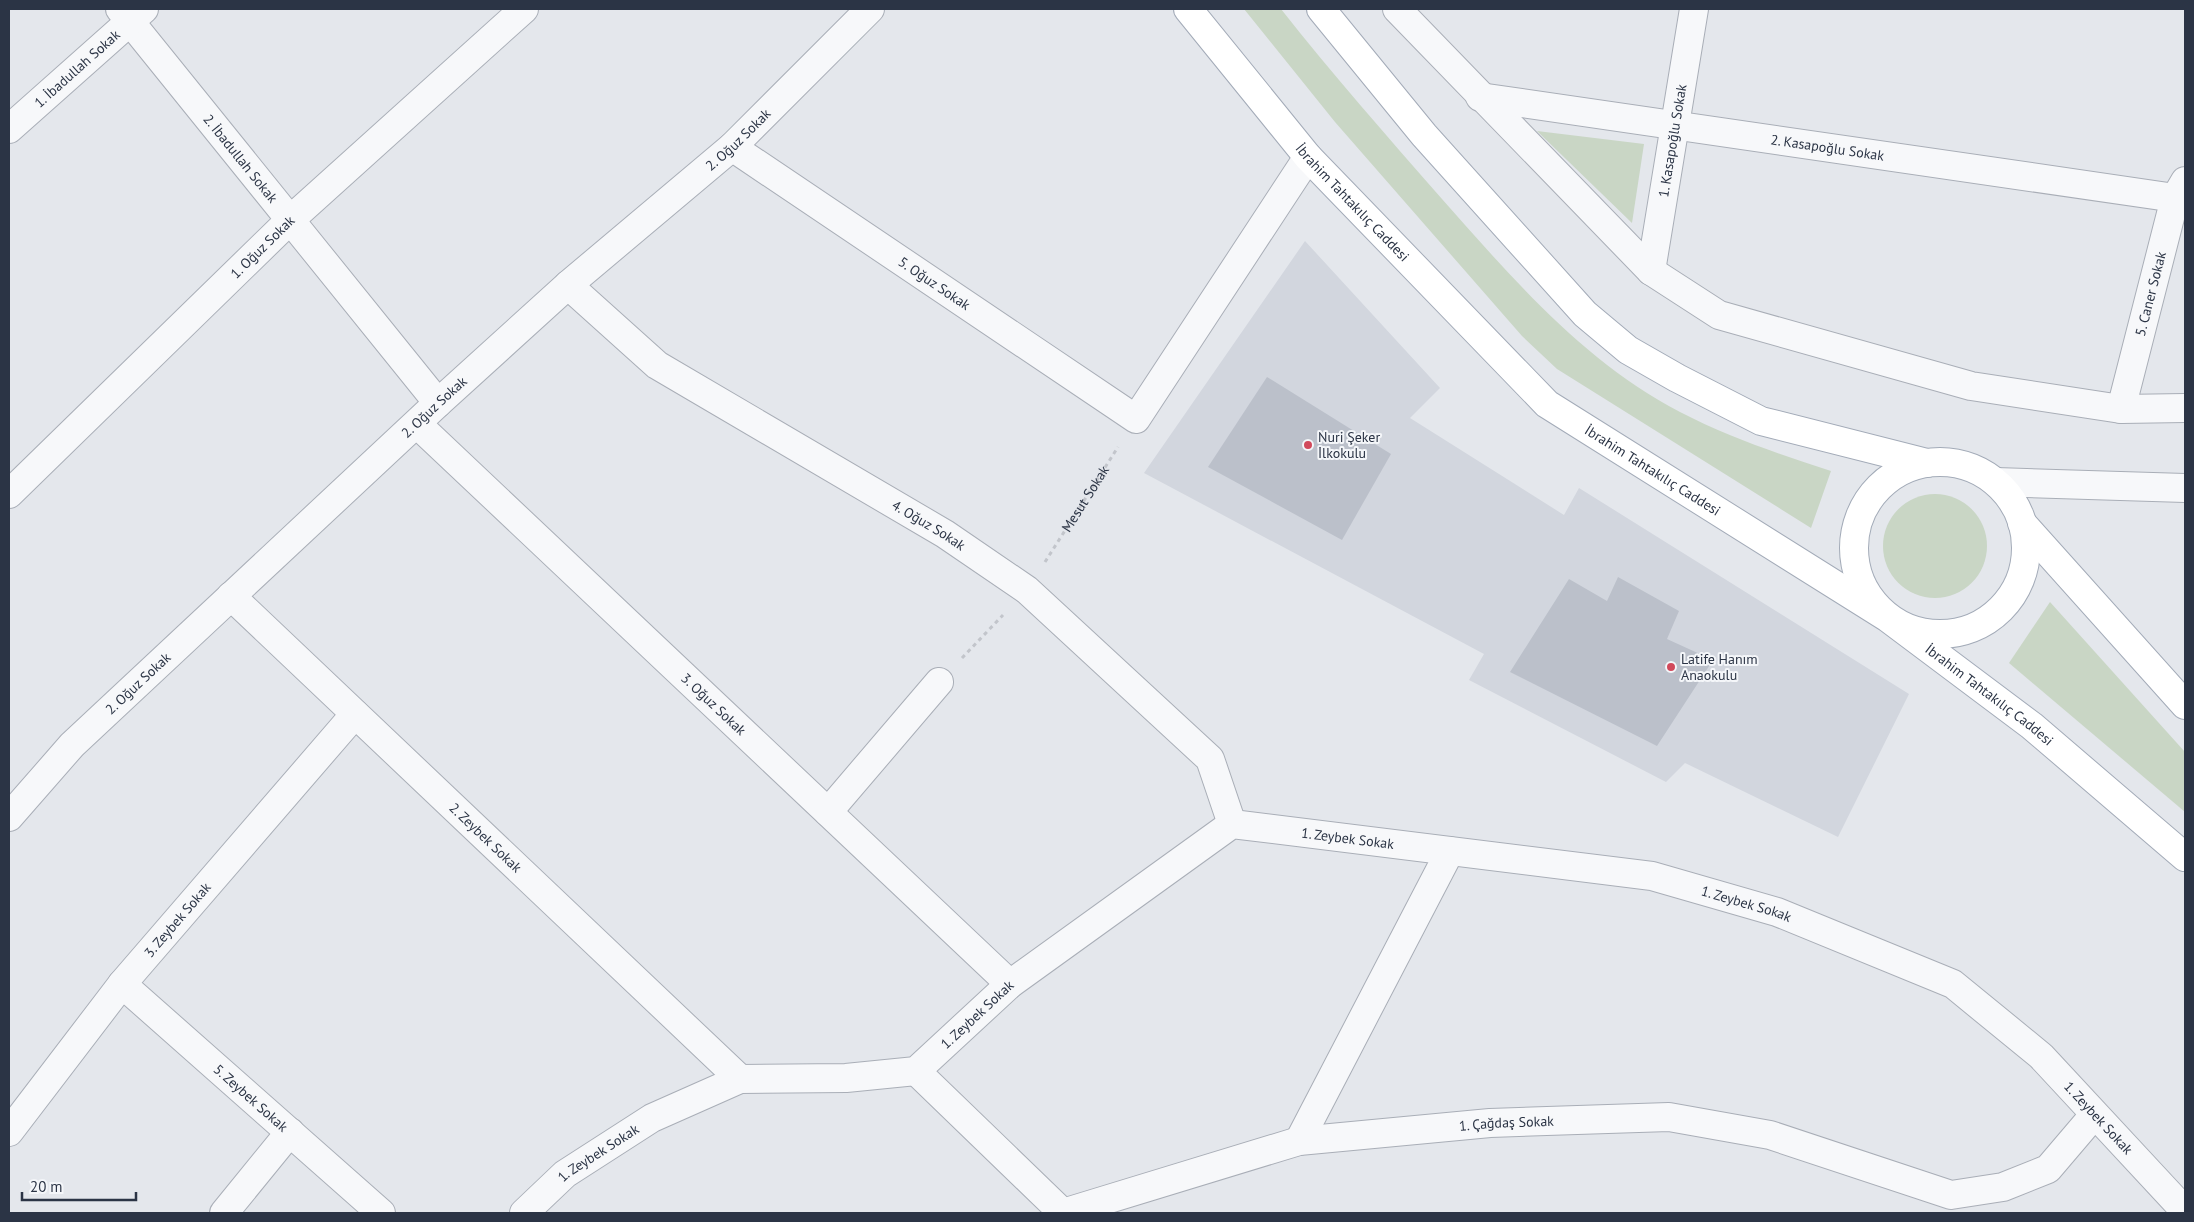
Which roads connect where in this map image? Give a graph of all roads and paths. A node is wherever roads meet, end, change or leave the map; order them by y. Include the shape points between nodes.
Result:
1 (524, 9) edge
2 (870, 9) edge
3 (1188, 9) edge
4 (1321, 9) edge
5 (1397, 9) edge
6 (1694, 9) edge
7 (132, 13) edge
8 (1480, 97) junction
9 (1674, 125) junction
10 (9, 129) edge
11 (732, 147) junction
12 (1308, 157) junction
13 (2180, 189) edge
14 (290, 220) junction
15 (1651, 272) junction
16 (568, 285) junction
17 (438, 403) junction
18 (2185, 408) edge
19 (2121, 409) junction
20 (1136, 419) junction
21 (417, 424) junction
22 (1926, 463) junction
23 (1996, 482) junction
24 (2185, 488) edge
25 (9, 494) edge
26 (2022, 522) junction
27 (1027, 590) junction
28 (231, 596) junction
29 (1888, 618) junction
30 (939, 682) joint
31 (2185, 704) edge
32 (355, 714) junction
33 (828, 812) junction
34 (9, 817) edge
35 (1232, 824) junction
36 (1450, 851) junction
37 (2185, 857) edge
38 (122, 984) junction
39 (1010, 984) junction
40 (916, 1071) junction
41 (740, 1079) junction
42 (2094, 1115) junction
43 (9, 1132) edge
44 (290, 1132) junction
45 (1299, 1141) junction
46 (2185, 1211) edge
47 (224, 1213) edge
48 (381, 1213) edge
49 (524, 1213) edge
50 (1063, 1213) edge

1 - 14 street, 1. Oğuz Sokak
2 - 11 street, 2. Oğuz Sokak
3 - 12 main road, İbrahim Tahtakılıç Caddesi
4 - 22 main road via 1424,135 1585,314 1628,350 1761,420
5 - 8 street
6 - 9 street, 1. Kasapoğlu Sokak
7 - 10 street, 1. İbadullah Sokak
7 - 14 street, 2. İbadullah Sokak
8 - 9 street, 2. Kasapoğlu Sokak
8 - 15 street
9 - 13 street, 2. Kasapoğlu Sokak
9 - 15 street, 1. Kasapoğlu Sokak
11 - 16 street, 2. Oğuz Sokak
11 - 20 street, 5. Oğuz Sokak
12 - 20 street
12 - 29 main road, İbrahim Tahtakılıç Caddesi via 1547,404
13 - 19 street, 5. Caner Sokak
14 - 17 street, 2. İbadullah Sokak
14 - 25 street, 1. Oğuz Sokak
15 - 19 street via 1719,316 1971,386
16 - 17 street, 2. Oğuz Sokak
16 - 27 street, 4. Oğuz Sokak via 657,365 945,534
17 - 21 street, 2. Oğuz Sokak
18 - 19 street
20 - 27 path, Mesut Sokak
21 - 28 street, 2. Oğuz Sokak
21 - 33 street, 3. Oğuz Sokak
22 - 23 main road via 1951,462 1975,469
22 - 29 main road via 1902,470 1878,487 1861,511 1853,540 1855,569 1859,578 1868,596
23 - 24 street
23 - 26 main road via 2012,500
26 - 29 main road via 2026,546 2024,570 2000,611 1980,625 1957,633 1933,634 1910,629
26 - 31 main road
27 - 30 path, Mesut Sokak
27 - 35 street, 4. Oğuz Sokak via 1210,759
28 - 32 street, 2. Zeybek Sokak
28 - 34 street, 2. Oğuz Sokak via 72,745
29 - 37 main road, İbrahim Tahtakılıç Caddesi via 2032,726
30 - 33 street
32 - 38 street, 3. Zeybek Sokak
32 - 41 street, 2. Zeybek Sokak
33 - 39 street, 3. Oğuz Sokak
35 - 36 street, 1. Zeybek Sokak
35 - 39 street, 1. Zeybek Sokak
36 - 42 street, 1. Zeybek Sokak via 1652,876 1777,912 1953,984 2041,1056
36 - 45 street
38 - 43 street, 3. Zeybek Sokak
38 - 44 street, 5. Zeybek Sokak
39 - 40 street, 1. Zeybek Sokak
40 - 41 street, 1. Zeybek Sokak via 846,1078
40 - 50 street
41 - 49 street, 1. Zeybek Sokak via 652,1118 565,1174
42 - 45 street, 1. Çağdaş Sokak via 2048,1169 2003,1187 1951,1194 1770,1135 1669,1117 1490,1123
42 - 46 street, 1. Zeybek Sokak
44 - 47 street
44 - 48 street, 5. Zeybek Sokak
45 - 50 street, 1. Çağdaş Sokak

